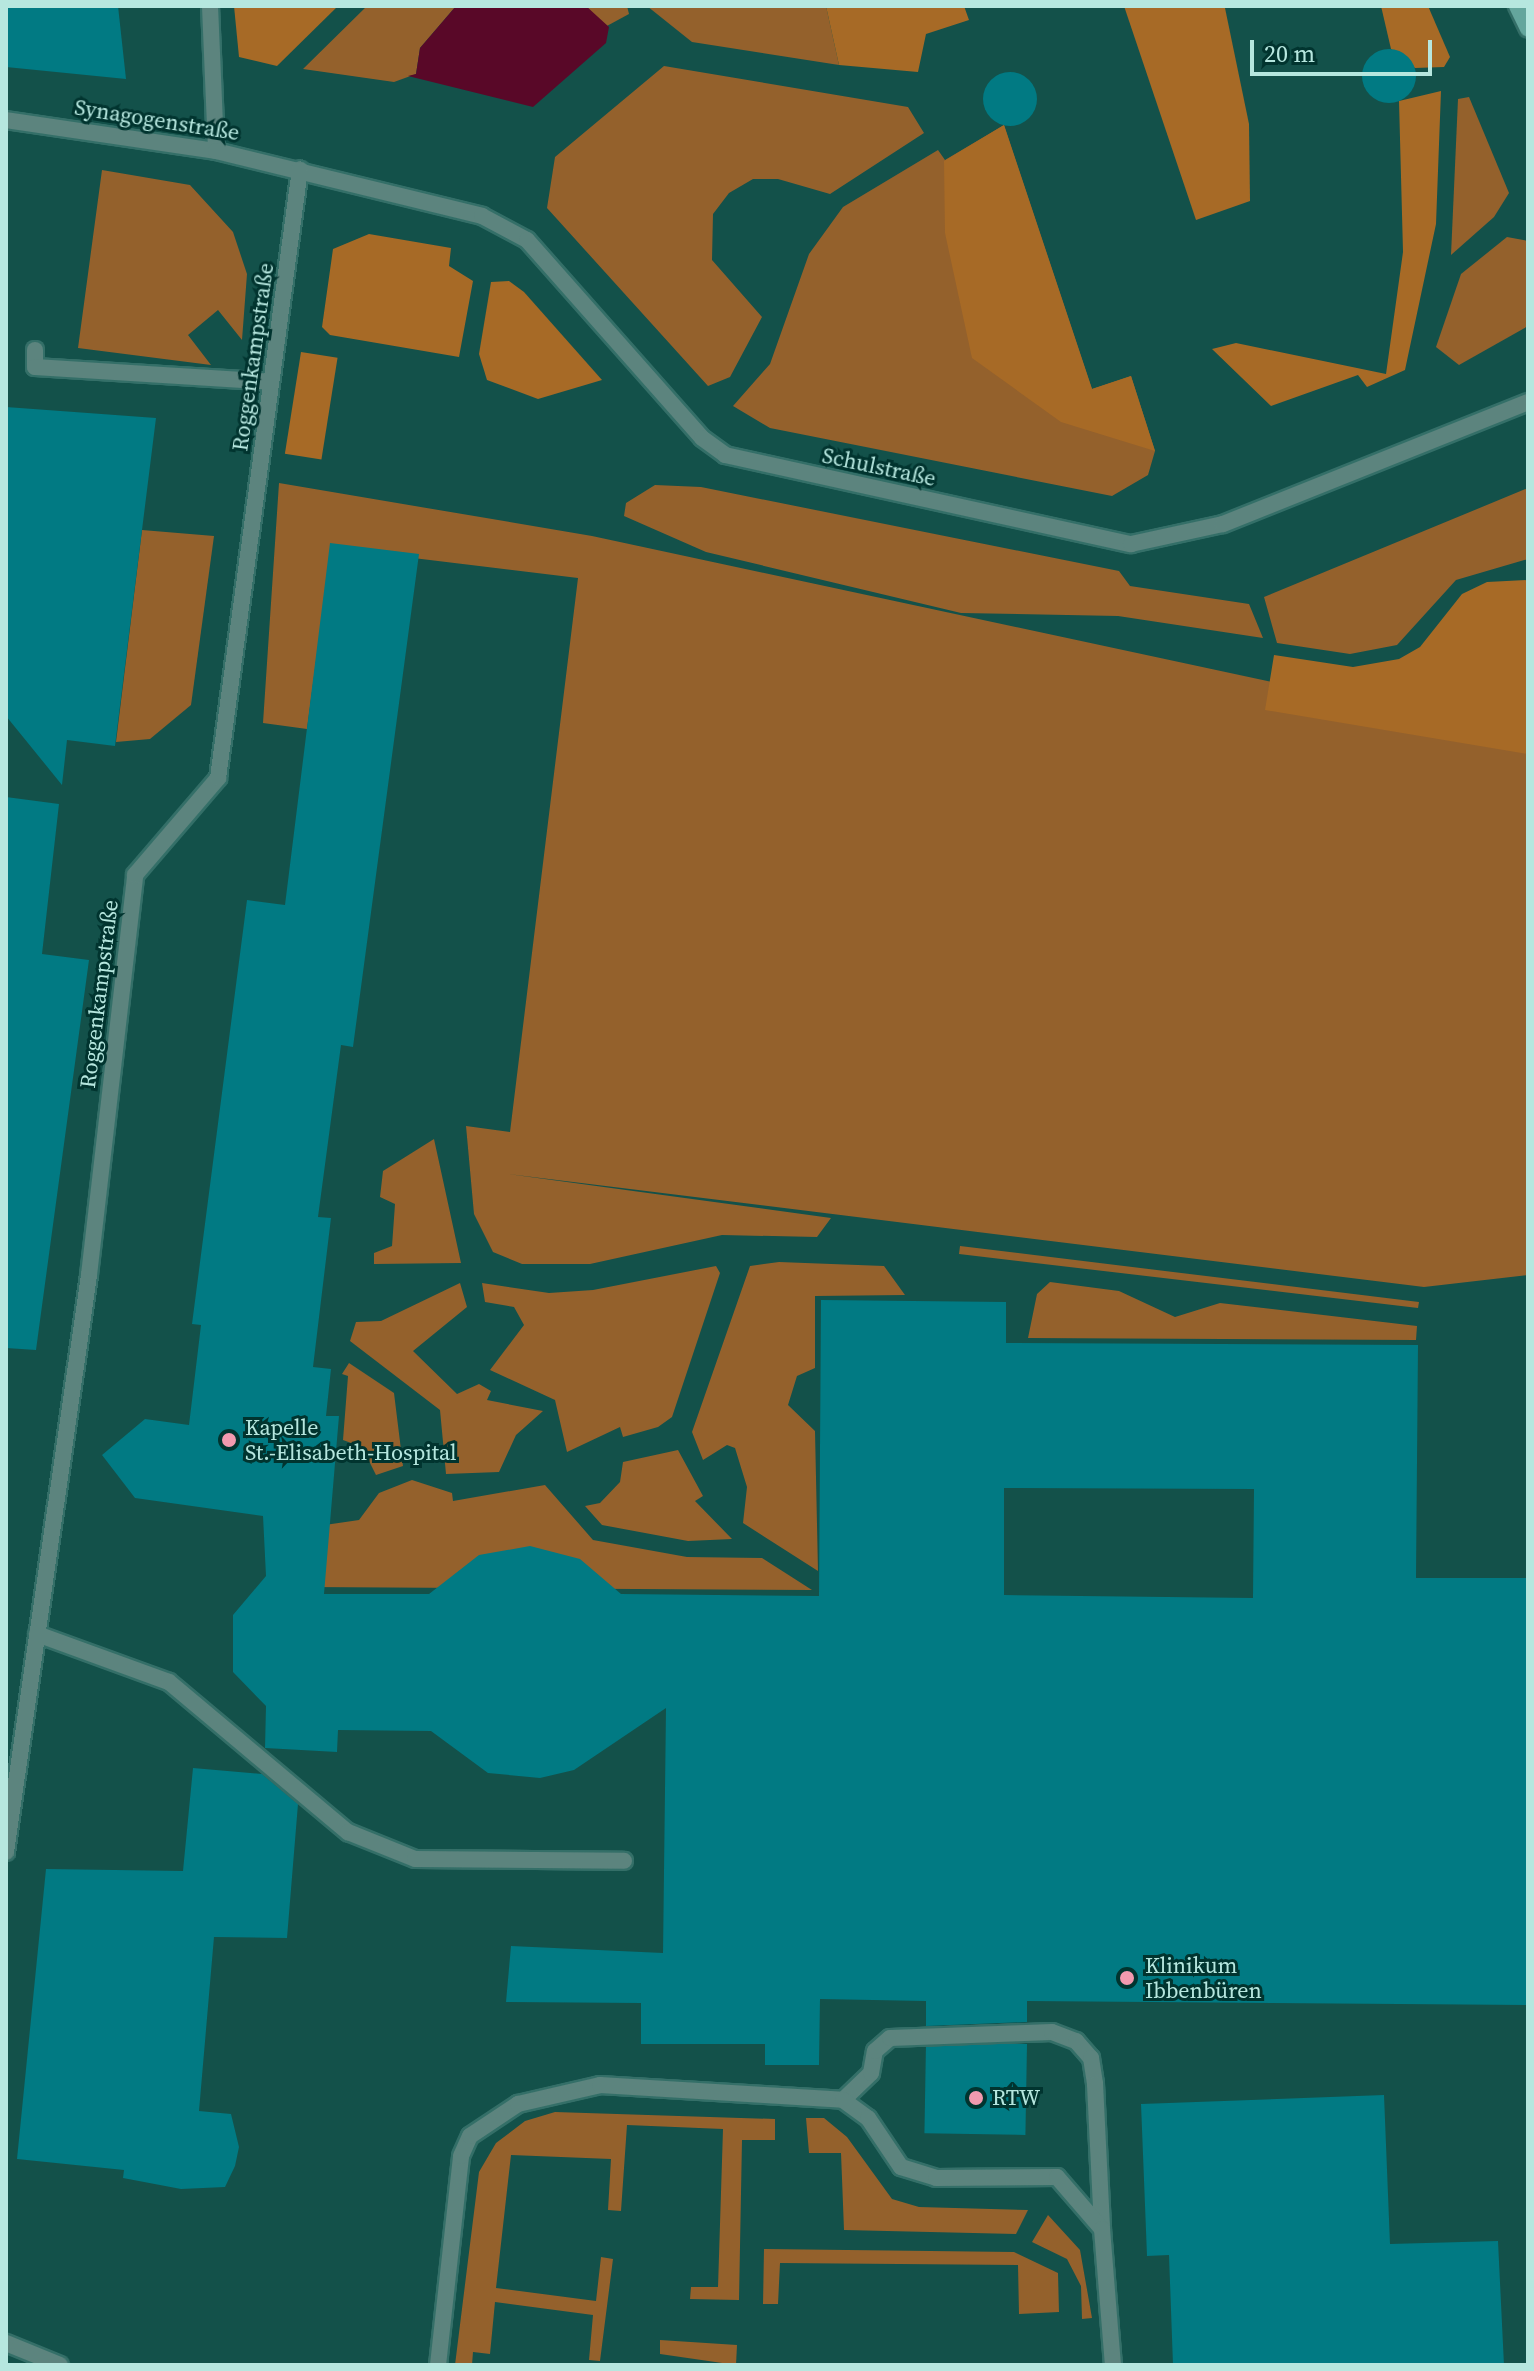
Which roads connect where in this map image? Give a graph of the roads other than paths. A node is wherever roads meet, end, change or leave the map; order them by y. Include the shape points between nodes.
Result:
1 (210, 6) edge
2 (1517, 6) edge
3 (1528, 29) edge
4 (6, 120) edge
5 (216, 151) junction
6 (300, 169) junction
7 (35, 350) dead end
8 (271, 382) junction
9 (1528, 402) edge
10 (37, 1634) junction
11 (6, 1852) edge
12 (624, 1861) dead end
13 (843, 2100) junction
14 (1102, 2229) junction
15 (6, 2343) edge
16 (60, 2365) edge
17 (438, 2365) edge
18 (1113, 2365) edge

1 - 5 street
2 - 3 main road
4 - 5 street, Synagogenstraße
5 - 6 street, Synagogenstraße
6 - 8 street, Roggenkampstraße
6 - 9 street, Schulstraße via 518,233 725,455 1131,544 1223,524
7 - 8 street via 35,367
8 - 10 street, Roggenkampstraße via 218,778 135,875
10 - 11 street, Roggenkampstraße
10 - 12 street via 169,1682 348,1832 415,1859
13 - 14 street via 868,2118 901,2167 936,2178 1057,2177
13 - 14 street via 871,2073 875,2051 890,2038 1052,2032 1076,2041 1091,2058 1095,2084
13 - 17 street via 600,2085 553,2091 486,2121 461,2156
14 - 18 street
15 - 16 street

